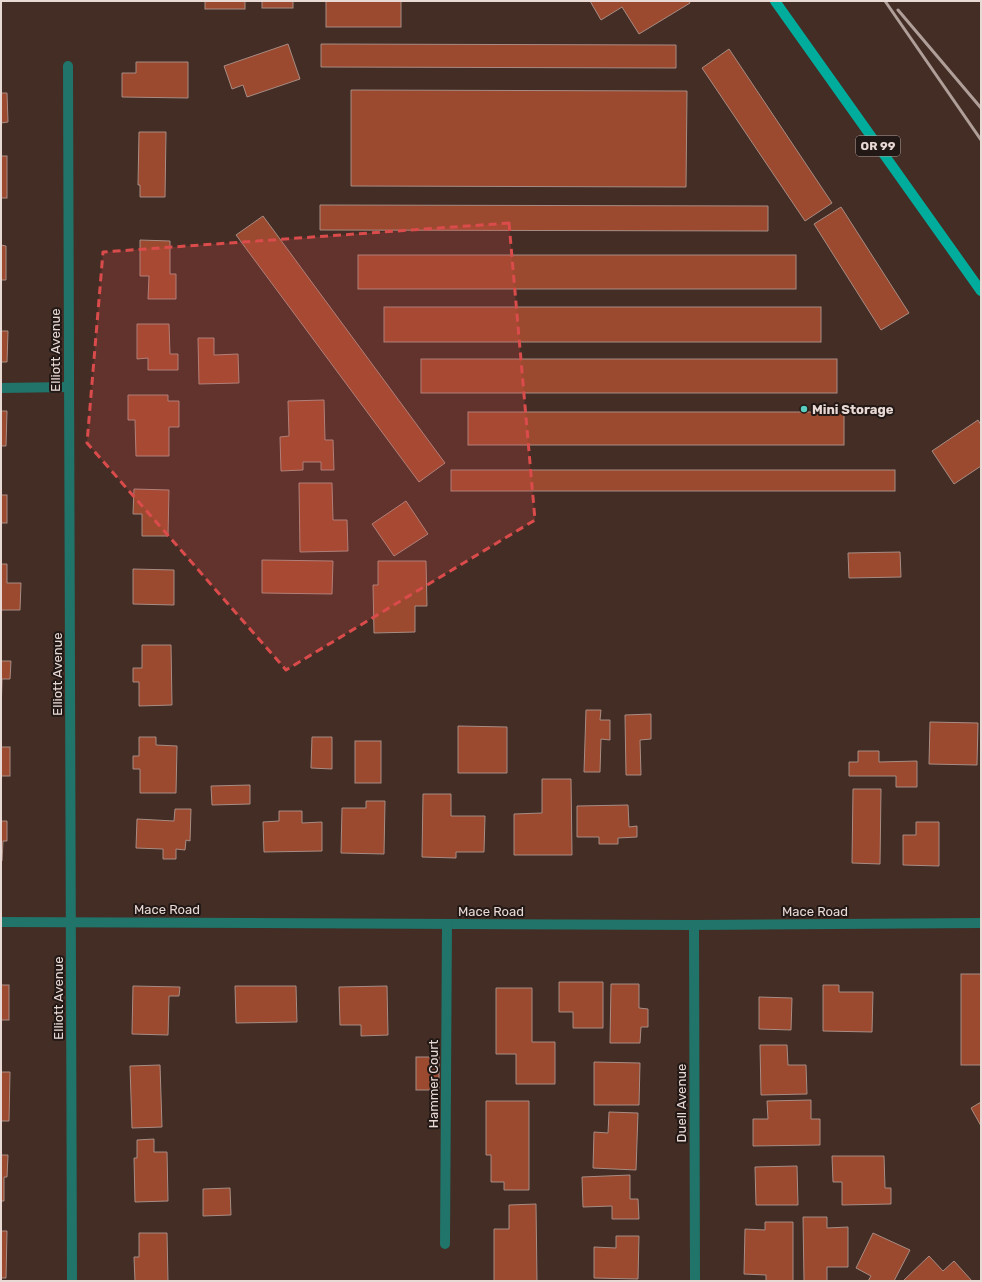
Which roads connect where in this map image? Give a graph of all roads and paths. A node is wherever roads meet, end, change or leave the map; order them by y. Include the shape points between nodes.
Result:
1 (775, 1) edge
2 (68, 66) dead end
3 (981, 291) edge
4 (68, 387) junction
5 (1, 388) edge
6 (1, 922) edge
7 (71, 922) junction
8 (981, 923) edge
9 (447, 924) junction
10 (694, 925) junction
11 (445, 1244) dead end
12 (72, 1281) edge
13 (694, 1281) edge

1 - 3 main road, OR 99
2 - 4 street, Elliott Avenue
4 - 5 street
4 - 7 street, Elliott Avenue
6 - 7 street, Mace Road
7 - 9 street, Mace Road
7 - 12 street, Elliott Avenue
8 - 10 street, Mace Road
9 - 10 street, Mace Road
9 - 11 street, Hammer Court
10 - 13 street, Duell Avenue

